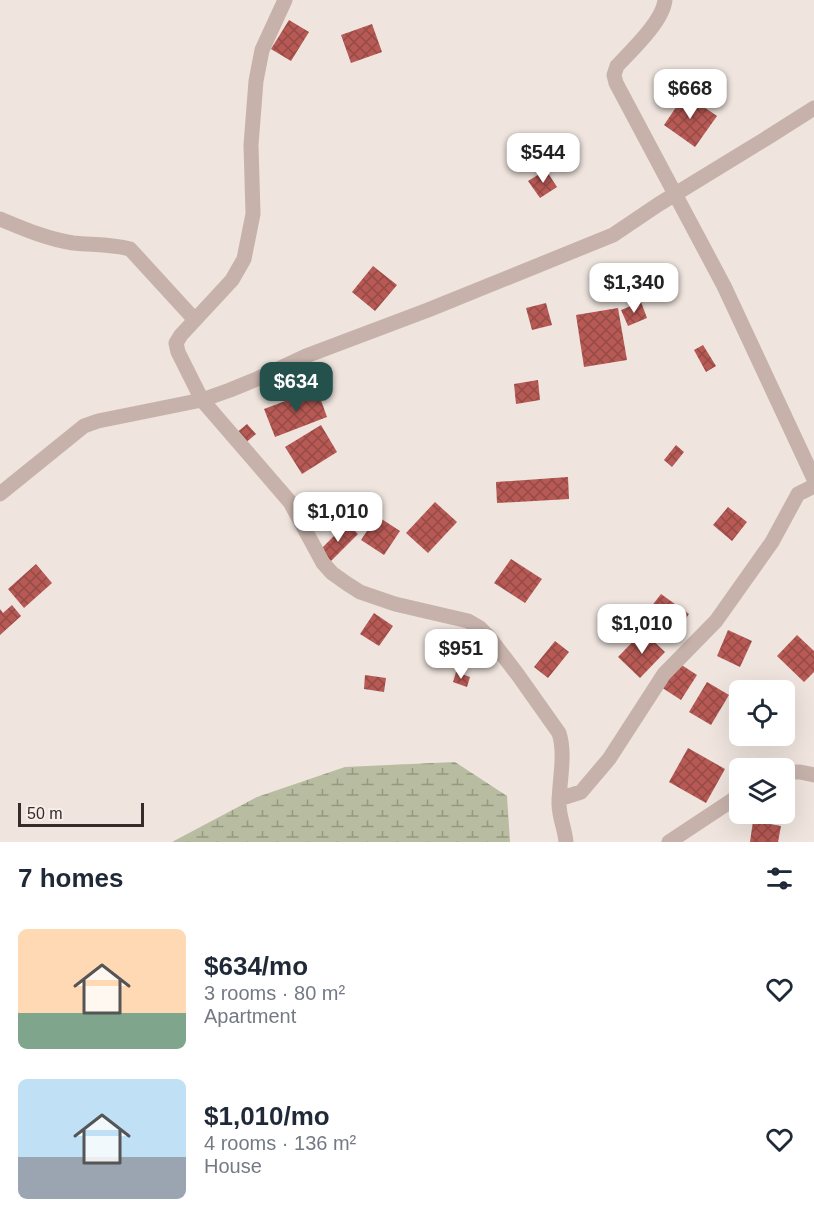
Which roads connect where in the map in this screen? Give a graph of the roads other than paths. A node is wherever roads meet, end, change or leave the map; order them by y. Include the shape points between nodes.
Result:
1 (285, 0) edge
2 (665, 0) edge
3 (814, 108) edge
4 (675, 194) junction
5 (0, 219) edge
6 (195, 320) junction
7 (202, 400) junction
8 (814, 479) edge
9 (814, 486) edge
10 (0, 494) edge
11 (795, 771) edge
12 (814, 775) edge
13 (559, 799) junction
14 (729, 802) edge
15 (566, 842) edge
16 (669, 842) edge

1 - 6 street via 262,50 256,81 251,145 253,214 244,259 232,280
2 - 4 street via 656,22 617,66 614,75
3 - 4 street
4 - 7 street via 613,235
4 - 8 street via 724,286
5 - 6 street via 49,238 130,249
6 - 7 street via 176,342
7 - 10 street via 84,426
7 - 13 street via 290,502 332,573 360,591 395,604 468,621 489,637 559,733
9 - 13 street via 798,494 772,542 716,621 664,674 609,759 581,792
11 - 12 street
13 - 15 street
14 - 16 street

